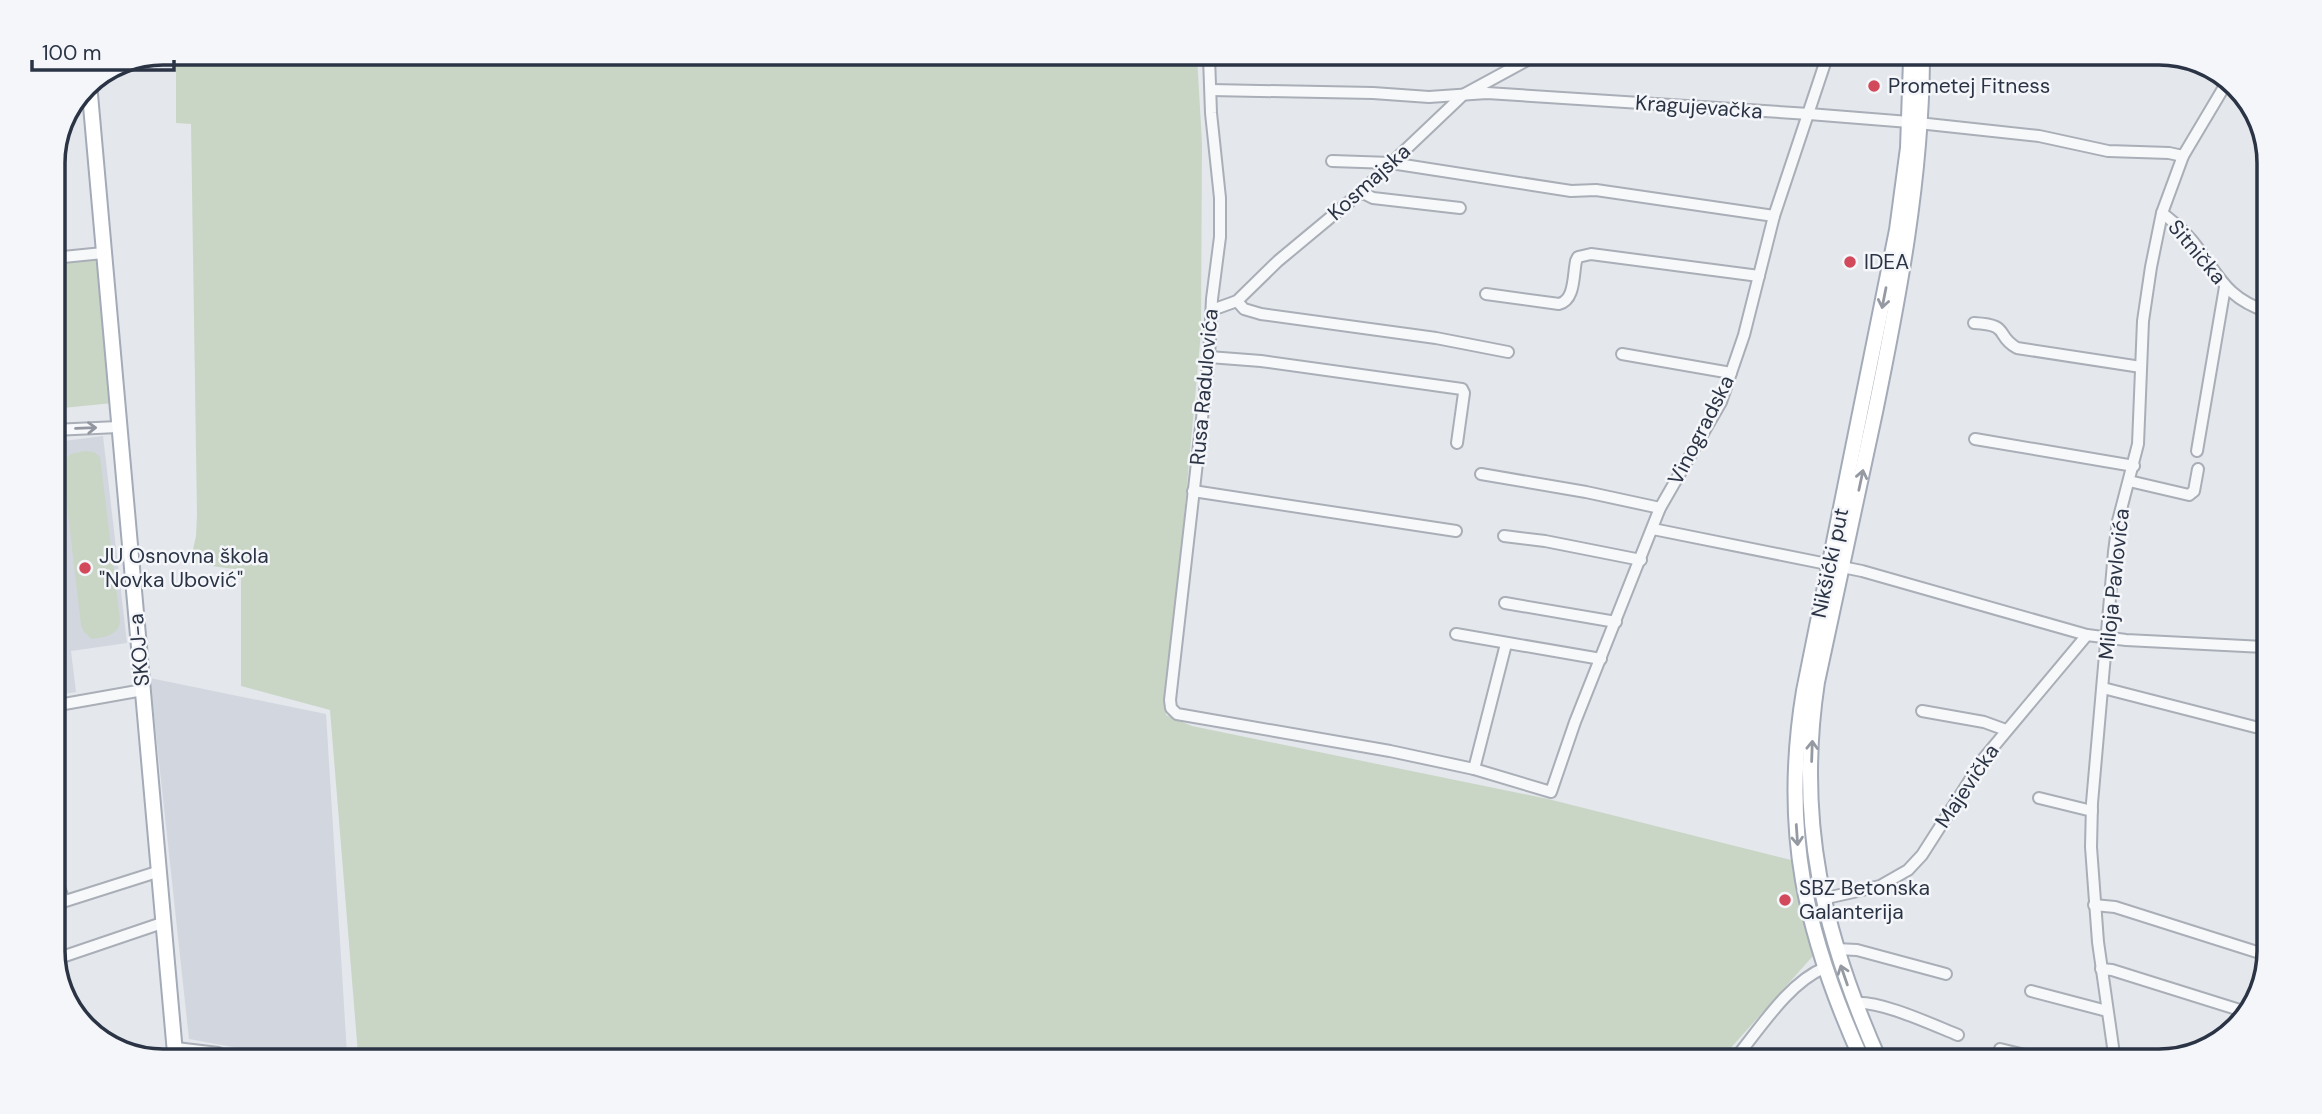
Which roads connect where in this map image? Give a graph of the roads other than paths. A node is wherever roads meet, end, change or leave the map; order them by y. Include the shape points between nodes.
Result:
1 (1210, 65) edge
2 (1518, 65) edge
3 (1824, 65) edge
4 (1911, 65) edge
5 (1921, 65) edge
6 (2223, 88) edge
7 (1212, 90) junction
8 (1463, 95) junction
9 (90, 98) edge
10 (1809, 114) junction
11 (1915, 122) junction
12 (2183, 156) junction
13 (1332, 160) dead end
14 (1391, 163) junction
15 (1361, 192) junction
16 (1460, 208) dead end
17 (2162, 213) junction
18 (1774, 216) junction
19 (103, 253) junction
20 (65, 257) edge
21 (1759, 276) junction
22 (2225, 287) junction
23 (1486, 294) dead end
24 (1237, 301) junction
25 (2257, 308) edge
26 (1212, 310) junction
27 (1975, 323) dead end
28 (1508, 352) dead end
29 (1622, 354) dead end
30 (1209, 358) junction
31 (2141, 367) junction
32 (1731, 373) junction
33 (118, 427) junction
34 (65, 429) edge
35 (1975, 439) dead end
36 (1457, 443) dead end
37 (2197, 451) dead end
38 (2134, 466) junction
39 (2198, 469) dead end
40 (1481, 474) dead end
41 (2129, 481) junction
42 (1193, 491) junction
43 (1660, 508) junction
44 (1653, 528) junction
45 (1456, 531) dead end
46 (1504, 536) dead end
47 (1641, 560) junction
48 (1836, 565) junction
49 (1505, 603) dead end
50 (1616, 621) junction
51 (1456, 634) dead end
52 (2087, 635) junction
53 (2107, 637) junction
54 (1506, 644) junction
55 (2257, 647) edge
56 (1601, 659) junction
57 (2103, 688) junction
58 (143, 690) junction
59 (65, 704) edge
60 (1922, 711) dead end
61 (2255, 727) dead end
62 (2006, 730) junction
63 (1474, 769) junction
64 (2039, 798) dead end
65 (2092, 811) junction
66 (160, 871) junction
67 (1822, 899) junction
68 (65, 901) edge
69 (2094, 905) junction
70 (165, 922) junction
71 (1836, 949) junction
72 (2257, 952) edge
73 (65, 956) edge
74 (1824, 968) junction
75 (2101, 969) junction
76 (1946, 974) dead end
77 (2031, 991) dead end
78 (1854, 1003) junction
79 (2238, 1009) edge
80 (2107, 1012) junction
81 (1958, 1035) dead end
82 (176, 1049) edge
83 (1743, 1049) edge
84 (1857, 1049) edge
85 (1874, 1049) edge
86 (2113, 1049) edge

1 - 7 street, Rusa Radulovića
2 - 8 street, Kosmajska
3 - 10 street, Vinogradska
4 - 11 main road, Nikšićki put
5 - 11 main road
6 - 12 street, Miloja Pavlovića
7 - 8 street, Kragujevačka
7 - 26 street, Rusa Radulovića via 1220,208
8 - 10 street, Kragujevačka
8 - 14 street, Kosmajska
9 - 19 main road, SKOJ-a
10 - 11 street, Kragujevačka
10 - 18 street, Vinogradska
11 - 12 street, Kragujevačka
11 - 48 main road, Nikšićki put
12 - 17 street, Miloja Pavlovića
13 - 14 street
14 - 15 street, Kosmajska
14 - 18 street
15 - 16 street via 1373,198
15 - 24 street, Kosmajska
17 - 22 street, Sitnička via 2194,243
17 - 31 street, Miloja Pavlovića via 2146,297
18 - 21 street, Vinogradska
19 - 20 street
19 - 33 main road, SKOJ-a
21 - 23 street via 1591,254 1578,257 1565,303
21 - 32 street, Vinogradska
22 - 25 street, Sitnička
22 - 37 street
24 - 26 street, Kosmajska
24 - 28 street via 1244,309 1261,314
26 - 30 street, Rusa Radulovića
27 - 31 street via 1994,324 2017,348
29 - 32 street
30 - 36 street via 1462,389
30 - 42 street, Rusa Radulovića
31 - 38 street, Miloja Pavlovića
32 - 43 street, Vinogradska via 1721,402
34 -> 33 street
33 - 58 main road, SKOJ-a
35 - 38 street
38 - 41 street, Miloja Pavlovića
39 - 41 street via 2189,495
40 - 43 street
41 - 53 street, Miloja Pavlovića via 2118,521
42 - 45 street
42 - 63 street, Rusa Radulovića via 1170,700 1177,714
43 - 44 street, Vinogradska
44 - 47 street, Vinogradska
44 - 48 street
46 - 47 street
47 - 50 street, Vinogradska
48 - 52 street
67 -> 48 main road via 1811,815 1813,717
48 -> 74 main road, Nikšićki put via 1802,702 1796,776 1802,876
49 - 50 street
50 - 56 street, Vinogradska
51 - 54 street
52 - 53 street
52 - 62 street, Majevička
53 - 55 street
53 - 57 street, Miloja Pavlovića
54 - 56 street
54 - 63 street
56 - 63 street, Vinogradska via 1551,792
57 - 61 street
57 - 65 street, Miloja Pavlovića
58 - 59 street
58 - 66 main road, SKOJ-a
60 - 62 street
62 - 67 street, Majevička via 1908,870 1880,886
64 - 65 street
65 - 69 street, Miloja Pavlovića
66 - 68 street
66 - 70 main road, SKOJ-a
67 - 71 main road
69 - 72 street via 2115,907
69 - 75 street, Miloja Pavlovića
70 - 73 street
70 - 82 main road, SKOJ-a
71 - 76 street via 1857,950
78 -> 71 main road
74 - 83 street via 1793,989
74 - 84 main road, Nikšićki put
75 - 79 street
75 - 80 street, Miloja Pavlovića
77 - 80 street
78 - 81 street via 1873,1004
78 - 85 main road
80 - 86 street, Miloja Pavlovića

